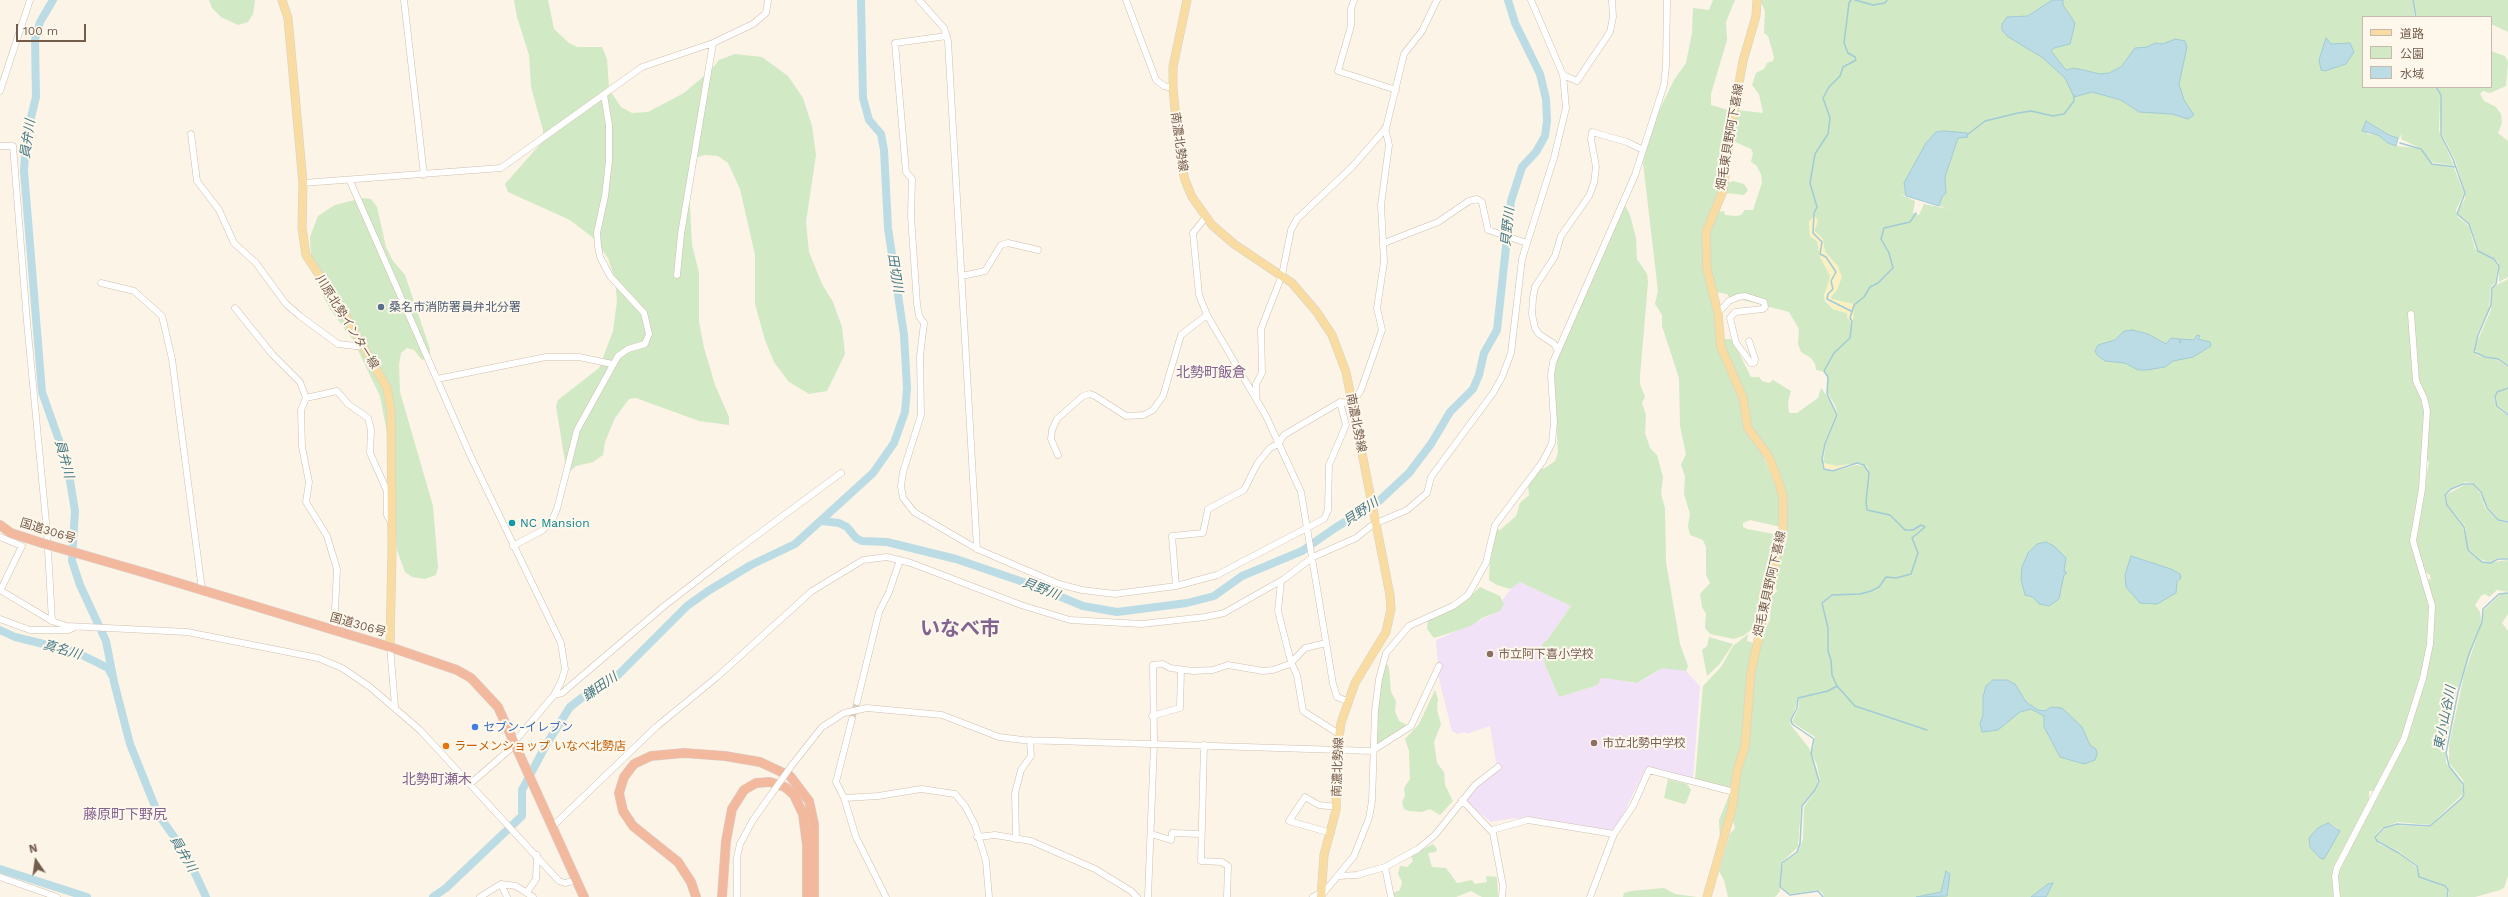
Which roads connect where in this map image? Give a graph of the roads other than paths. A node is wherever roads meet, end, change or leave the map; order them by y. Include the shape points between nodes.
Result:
1 (30, 0) edge
2 (282, 0) edge
3 (404, 0) edge
4 (768, 0) edge
5 (919, 0) edge
6 (1126, 0) edge
7 (1187, 0) edge
8 (1354, 0) edge
9 (1437, 0) edge
10 (1531, 0) edge
11 (1612, 0) edge
12 (1667, 0) edge
13 (1757, 0) edge
14 (947, 36) junction
15 (713, 43) junction
16 (1563, 74) junction
17 (1173, 88) junction
18 (1396, 90) junction
19 (0, 91) edge
20 (604, 95) junction
21 (1385, 128) junction
22 (191, 134) dead end
23 (0, 146) edge
24 (1643, 150) junction
25 (424, 175) junction
26 (350, 181) junction
27 (303, 183) junction
28 (1205, 218) junction
29 (1384, 242) junction
30 (1526, 243) junction
31 (1038, 250) dead end
32 (677, 276) dead end
33 (962, 276) junction
34 (1282, 276) junction
35 (101, 283) dead end
36 (235, 308) dead end
37 (1718, 313) junction
38 (2412, 314) dead end
39 (1207, 315) junction
40 (1749, 341) dead end
41 (364, 347) junction
42 (1557, 349) junction
43 (612, 364) junction
44 (437, 379) junction
45 (306, 398) junction
46 (1256, 399) junction
47 (1340, 402) junction
48 (1352, 403) junction
49 (1278, 444) junction
50 (1058, 455) dead end
51 (841, 474) dead end
52 (391, 522) junction
53 (1375, 522) junction
54 (0, 525) edge
55 (1308, 525) junction
56 (0, 537) edge
57 (513, 546) junction
58 (977, 549) junction
59 (1313, 558) junction
60 (900, 560) junction
61 (1281, 581) junction
62 (1176, 586) junction
63 (0, 590) edge
64 (202, 590) junction
65 (0, 619) edge
66 (52, 621) junction
67 (75, 628) junction
68 (334, 630) junction
69 (1326, 642) junction
70 (390, 647) junction
71 (1291, 662) junction
72 (1439, 666) dead end
73 (1181, 670) junction
74 (554, 695) junction
75 (857, 702) tunnel mouth
76 (1347, 702) junction
77 (395, 706) junction
78 (1152, 716) junction
79 (852, 719) tunnel mouth
80 (1339, 734) junction
81 (1030, 740) junction
82 (1154, 744) junction
83 (516, 745) junction
84 (1204, 745) junction
85 (1337, 750) junction
86 (1372, 751) junction
87 (1498, 767) dead end
88 (470, 784) junction
89 (1734, 792) junction
90 (844, 798) junction
91 (1462, 800) junction
92 (1337, 806) junction
93 (552, 825) junction
94 (1492, 830) junction
95 (1331, 833) junction
96 (1151, 834) junction
97 (1201, 834) junction
98 (1614, 834) junction
99 (977, 837) junction
100 (1016, 839) junction
101 (537, 855) junction
102 (1385, 867) junction
103 (1339, 876) junction
104 (0, 878) edge
105 (577, 880) junction
106 (502, 884) junction
107 (527, 892) junction
108 (1134, 896) edge
109 (1319, 896) edge
110 (57, 897) edge
111 (480, 897) edge
112 (507, 897) edge
113 (533, 897) edge
114 (584, 897) edge
115 (696, 897) edge
116 (722, 897) edge
117 (737, 897) edge
118 (807, 897) edge
119 (814, 897) edge
120 (886, 897) edge
121 (989, 897) edge
122 (1148, 897) edge
123 (1227, 897) edge
124 (1391, 897) edge
125 (1502, 897) edge
126 (1590, 897) edge
127 (1707, 897) edge
128 (2337, 897) edge

1 - 19 street
2 - 27 main road, 川原北勢インター線 via 288,18
3 - 25 street
4 - 15 street via 766,13 762,18
5 - 14 street via 944,28
6 - 17 street via 1156,80 1164,86
7 - 17 main road, 南濃北勢線 via 1173,67
8 - 18 street via 1351,26 1338,70
9 - 18 street via 1422,31 1404,54
10 - 16 street
11 - 16 street via 1613,17 1610,32 1578,81
12 - 24 street via 1666,76
13 - 37 main road, 畑毛東貝野阿下喜線 via 1756,16 1743,61 1736,100 1723,191 1706,232 1707,268
14 - 33 street
14 - 58 street via 896,43 906,172 912,179 911,216 917,304 919,316 924,323 920,356 920,415 901,486 903,498 914,512
15 - 20 street via 642,67
15 - 32 street via 681,234
16 - 30 street via 1566,94 1562,130
17 - 28 main road, 南濃北勢線 via 1181,166 1192,197
18 - 21 street
20 - 25 street via 501,168
20 - 43 street via 609,126 609,162 597,233 600,257 610,276 644,314 649,334 645,344 623,352
21 - 29 street via 1389,145 1381,205
21 - 34 street via 1352,167 1297,219 1291,230
22 - 41 street via 197,181 219,210 234,243 256,263 286,304 300,316 338,344
23 - 66 street via 13,146 47,532
24 - 42 street via 1608,239
24 - 42 street via 1627,142 1592,132 1590,139 1596,167 1594,183 1586,201 1561,236 1555,256 1535,287 1533,298 1532,314 1535,328
25 - 26 street
26 - 27 street
26 - 44 street
27 - 41 main road, 川原北勢インター線 via 302,228 306,255
28 - 34 main road, 南濃北勢線 via 1234,244
28 - 39 street via 1196,227 1192,242 1199,295
29 - 30 street via 1438,222 1469,201 1477,199 1482,202 1488,230
29 - 48 street via 1384,262 1377,308 1382,330 1368,373
30 - 53 street via 1512,353 1502,377 1431,477 1427,493 1407,510
31 - 33 street via 1008,243 1001,245 985,271
33 - 58 street
34 - 46 street via 1261,329 1262,373 1256,384
34 - 48 main road, 南濃北勢線 via 1308,300 1332,335 1346,372
35 - 64 street via 134,291 162,316 172,359
36 - 45 street via 276,360 300,382
37 - 40 street via 1729,301 1738,297 1745,296 1764,302 1763,309 1735,312 1730,318 1736,343 1751,363 1755,359
37 - 89 main road, 畑毛東貝野阿下喜線 via 1721,347 1743,398 1748,428 1769,456 1774,469 1783,498 1784,512 1779,550 1751,672 1745,746
38 - 128 street via 2416,381 2427,411 2422,489 2413,541 2432,606 2431,638 2423,678 2404,739 2350,840 2336,872
39 - 46 street
39 - 50 street via 1181,335 1163,396 1153,410 1144,415 1126,416 1095,396 1083,396 1058,419 1052,430 1051,439
41 - 52 main road, 川原北勢インター線 via 386,388 391,411
42 - 86 street via 1550,375 1554,434 1549,451 1495,525 1486,563 1468,595 1453,606 1409,626 1386,653 1377,691
43 - 44 street via 579,357 546,358
43 - 57 street via 572,441 557,509 552,520 543,530
44 - 57 street
45 - 52 street via 337,391 348,404 368,418 371,430 370,453 387,491 387,516
45 - 68 street via 301,410 302,447 309,482 306,502 331,544 337,569
46 - 49 street
47 - 48 street
47 - 49 street via 1284,436
47 - 55 street via 1346,425 1328,466 1327,514 1324,519
48 - 53 main road, 南濃北勢線
49 - 55 street via 1301,492
49 - 62 street via 1270,448 1257,464 1244,490 1208,509 1203,533 1172,536
51 - 74 street via 726,558 663,607 562,693
52 - 70 main road, 川原北勢インター線
53 - 59 street via 1356,538
53 - 76 main road, 南濃北勢線 via 1390,595 1390,617 1382,639 1360,674
54 - 64 highway, 国道306号, bridge via 11,533 42,543
55 - 59 street
55 - 62 street via 1217,575
56 - 63 street via 22,546
57 - 74 street via 561,643 565,669
58 - 62 street via 1051,581 1082,590 1115,594
59 - 61 street
59 - 69 street
60 - 61 street via 1053,616 1084,622 1142,624 1205,617 1234,608
60 - 75 street via 879,612
60 - 93 street via 887,557 863,560 812,592 717,677 656,727
61 - 71 street via 1278,611
63 - 66 street
64 - 68 highway, 国道306号
65 - 67 street via 30,630
66 - 67 street
67 - 77 street via 148,628 194,633 324,660 359,679
68 - 70 highway, 国道306号
69 - 71 street via 1305,648
69 - 76 street via 1336,695
70 - 77 street
70 - 83 highway, 国道306号 via 456,670 471,678 498,707
71 - 73 street via 1273,670 1263,671 1228,665 1202,671
71 - 80 street via 1297,674 1303,711
72 - 86 street via 1411,726
73 - 78 street via 1180,708
73 - 78 street via 1163,664 1153,665
74 - 83 street
76 - 80 main road, 南濃北勢線
77 - 88 street
78 - 82 street
79 - 90 street via 836,782
80 - 85 main road, 南濃北勢線
81 - 82 street
81 - 100 street via 1031,756 1021,770 1015,793
81 - 117 street, bridge via 999,737 942,715 862,709 844,713 822,726 753,820 740,844 737,857
82 - 84 street
82 - 96 street
83 - 88 street
83 - 93 highway, 国道306号
84 - 85 street
84 - 97 street
85 - 86 street
85 - 92 main road, 南濃北勢線
86 - 103 street via 1372,802 1369,818 1354,856
87 - 91 street via 1475,785
88 - 101 street
89 - 98 street via 1649,770 1633,806
89 - 127 main road, 畑毛東貝野阿下喜線 via 1727,830
90 - 99 street via 921,789 955,794 965,806
90 - 120 street via 856,837
91 - 94 street
91 - 102 street via 1435,835 1418,849
92 - 95 main road, 南濃北勢線
92 - 95 street via 1319,805 1305,797 1289,821
93 - 105 highway, 国道306号
94 - 98 street via 1528,820
94 - 125 street via 1503,886
95 - 109 main road, 南濃北勢線 via 1322,866
96 - 97 street via 1171,840 1172,833
96 - 122 street
97 - 123 street via 1201,861 1222,862 1228,866
98 - 126 street
99 - 100 street via 995,835
99 - 121 street via 986,861
100 - 108 street via 1031,841 1065,854 1101,872
101 - 105 street via 559,881 565,883
101 - 107 street via 536,879
102 - 103 street via 1357,875
102 - 124 street
103 - 109 street
104 - 110 street
105 - 114 highway, 国道306号
106 - 107 street via 516,886
106 - 111 street
106 - 112 street
107 - 113 street
115 - 119 highway via 691,882 678,862 633,826 621,806 619,793 624,777 634,764 651,756 684,753 725,756 760,762 790,776 804,793 812,813 815,845
116 - 118 highway via 726,841 732,809 744,790 756,783 770,782 785,787 794,795 803,814 807,845

